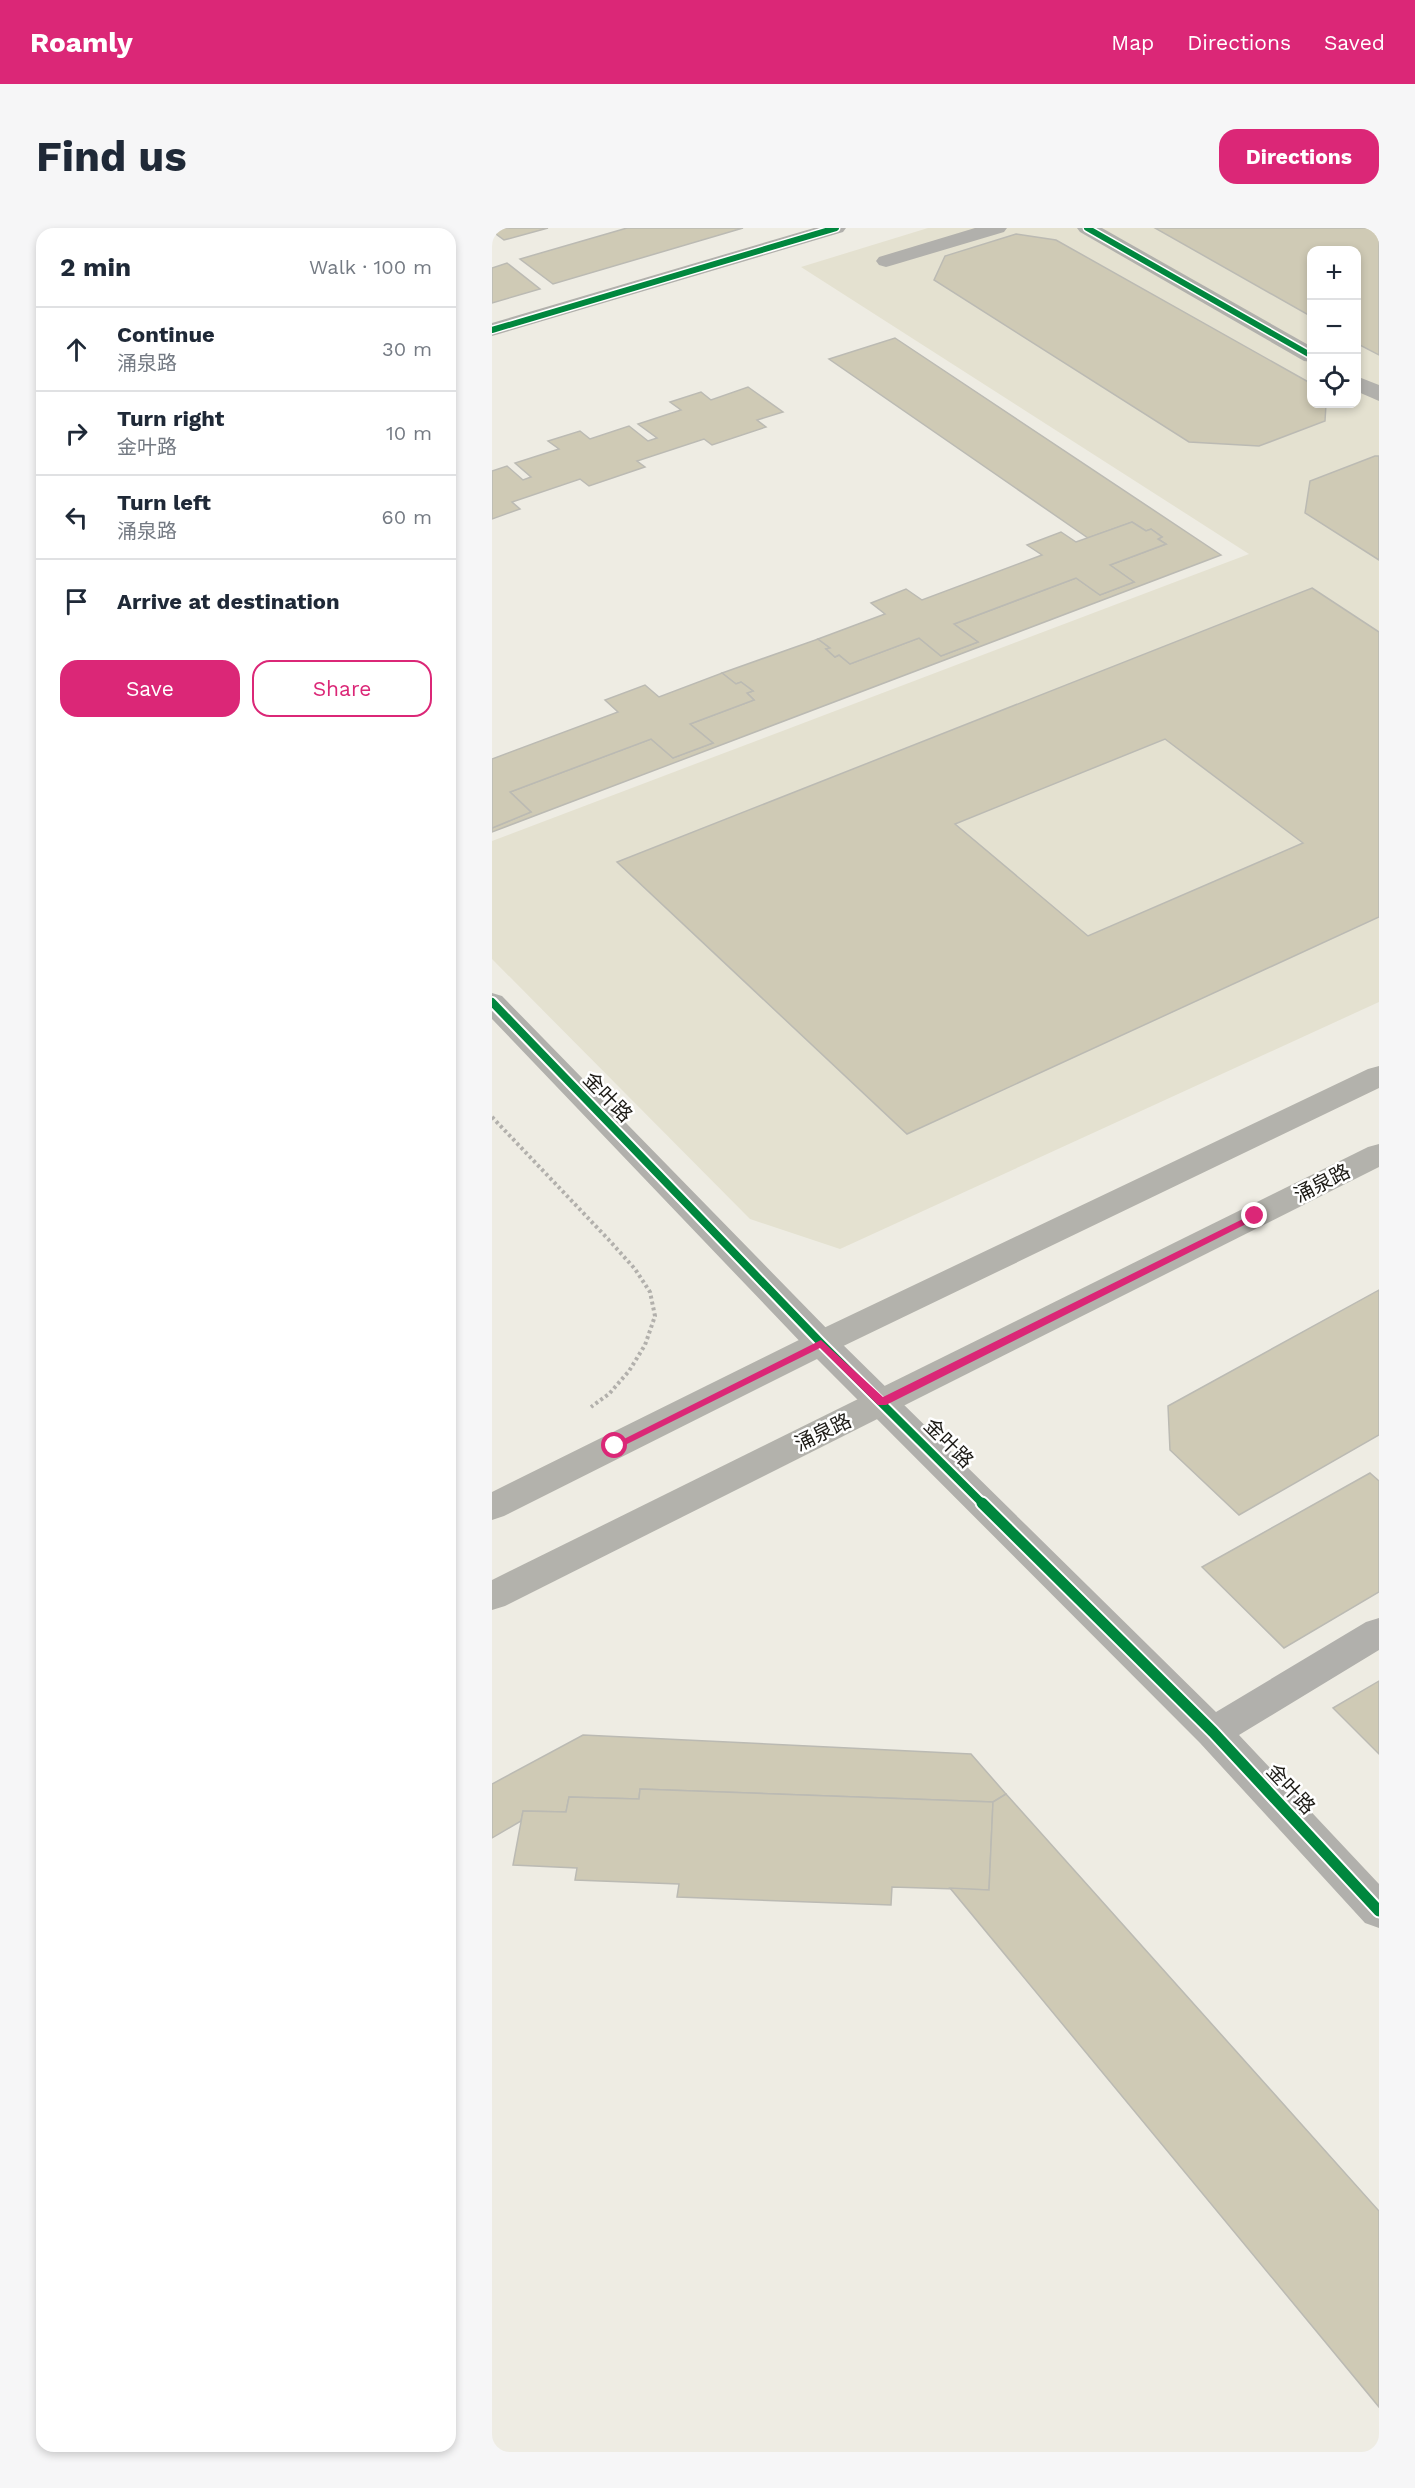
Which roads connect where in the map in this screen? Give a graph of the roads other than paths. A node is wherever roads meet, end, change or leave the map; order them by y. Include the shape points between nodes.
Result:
1 (836, 228) edge
2 (998, 228) edge
3 (1087, 228) edge
4 (886, 261) dead end
5 (492, 330) edge
6 (1308, 354) edge
7 (1361, 385) edge
8 (1379, 394) edge
9 (492, 1002) edge
10 (1379, 1076) edge
11 (1379, 1154) edge
12 (821, 1343) junction
13 (882, 1402) junction
14 (492, 1507) edge
15 (492, 1596) edge
16 (1379, 1632) edge
17 (1213, 1732) junction
18 (1379, 1911) edge

1 - 5 street
2 - 4 street
3 - 6 street
7 - 8 street
9 - 12 street, 金叶路
10 - 12 main road
11 - 13 main road, 涌泉路
12 - 13 street, 金叶路
12 - 14 main road
13 - 15 main road, 涌泉路
13 - 17 street, 金叶路
16 - 17 street
17 - 18 street, 金叶路

